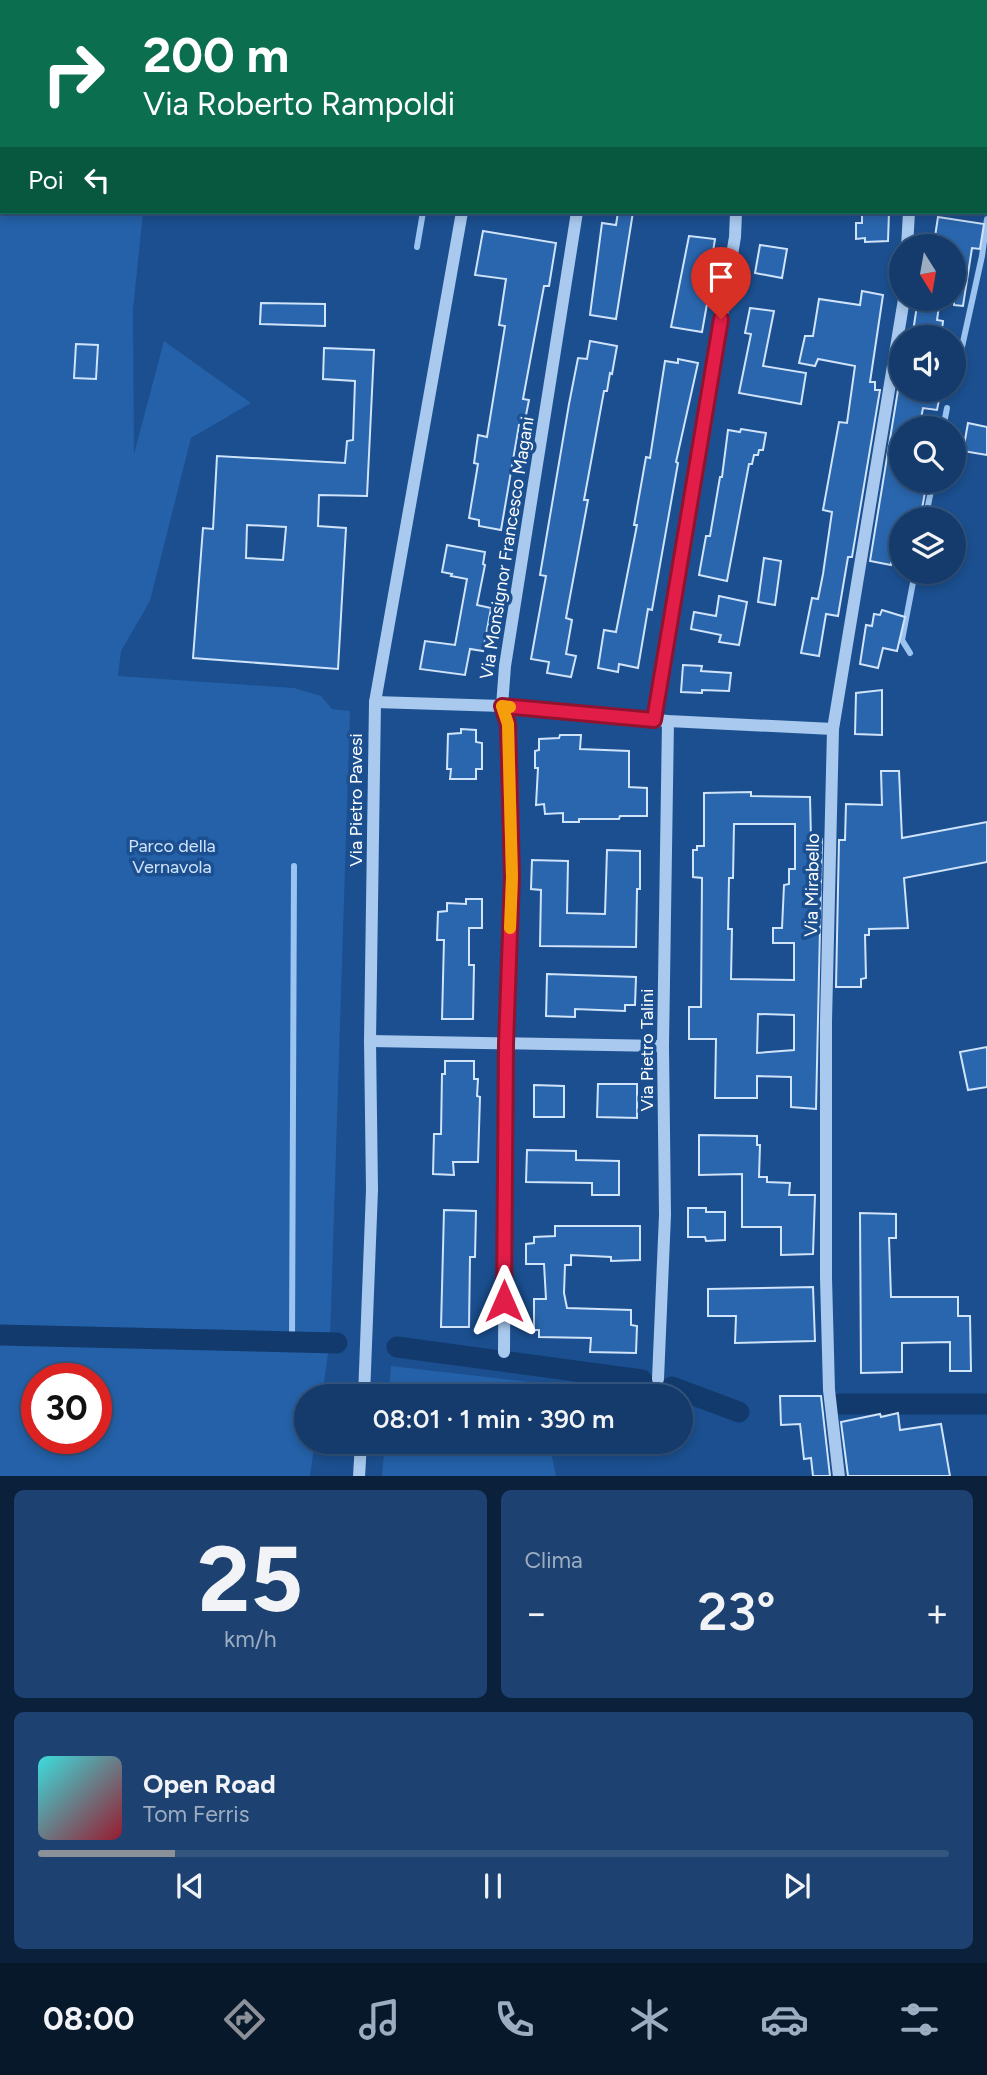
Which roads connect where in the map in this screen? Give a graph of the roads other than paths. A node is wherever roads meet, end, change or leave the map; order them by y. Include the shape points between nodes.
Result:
1 (462, 214) edge
2 (577, 214) edge
3 (736, 214) edge
4 (909, 214) edge
5 (908, 234) edge
6 (902, 312) edge
7 (375, 702) junction
8 (502, 706) junction
9 (654, 720) junction
10 (668, 721) junction
11 (833, 729) junction
12 (370, 1041) junction
13 (506, 1044) junction
14 (663, 1046) junction
15 (504, 1352) dead end
16 (658, 1379) dead end
17 (364, 1384) edge
18 (360, 1454) edge
19 (358, 1476) edge
20 (839, 1476) edge

1 - 7 street, Via Pietro Pavesi
2 - 8 street, Via Monsignor Francesco Magani
3 - 9 street
4 - 5 street
6 - 11 street, Via Mirabello
7 - 8 street
7 - 12 street, Via Pietro Pavesi
8 - 9 street
8 - 13 street, Via Monsignor Francesco Magani via 508,724 512,877
9 - 10 street
10 - 11 street
10 - 14 street, Via Pietro Talini
11 - 20 street, Via Mirabello via 826,1278 829,1391
12 - 13 street
12 - 17 street, Via Pietro Pavesi via 372,1190
13 - 14 street
13 - 15 street, Via Monsignor Francesco Magani
14 - 16 street, Via Pietro Talini via 665,1215
18 - 19 street

